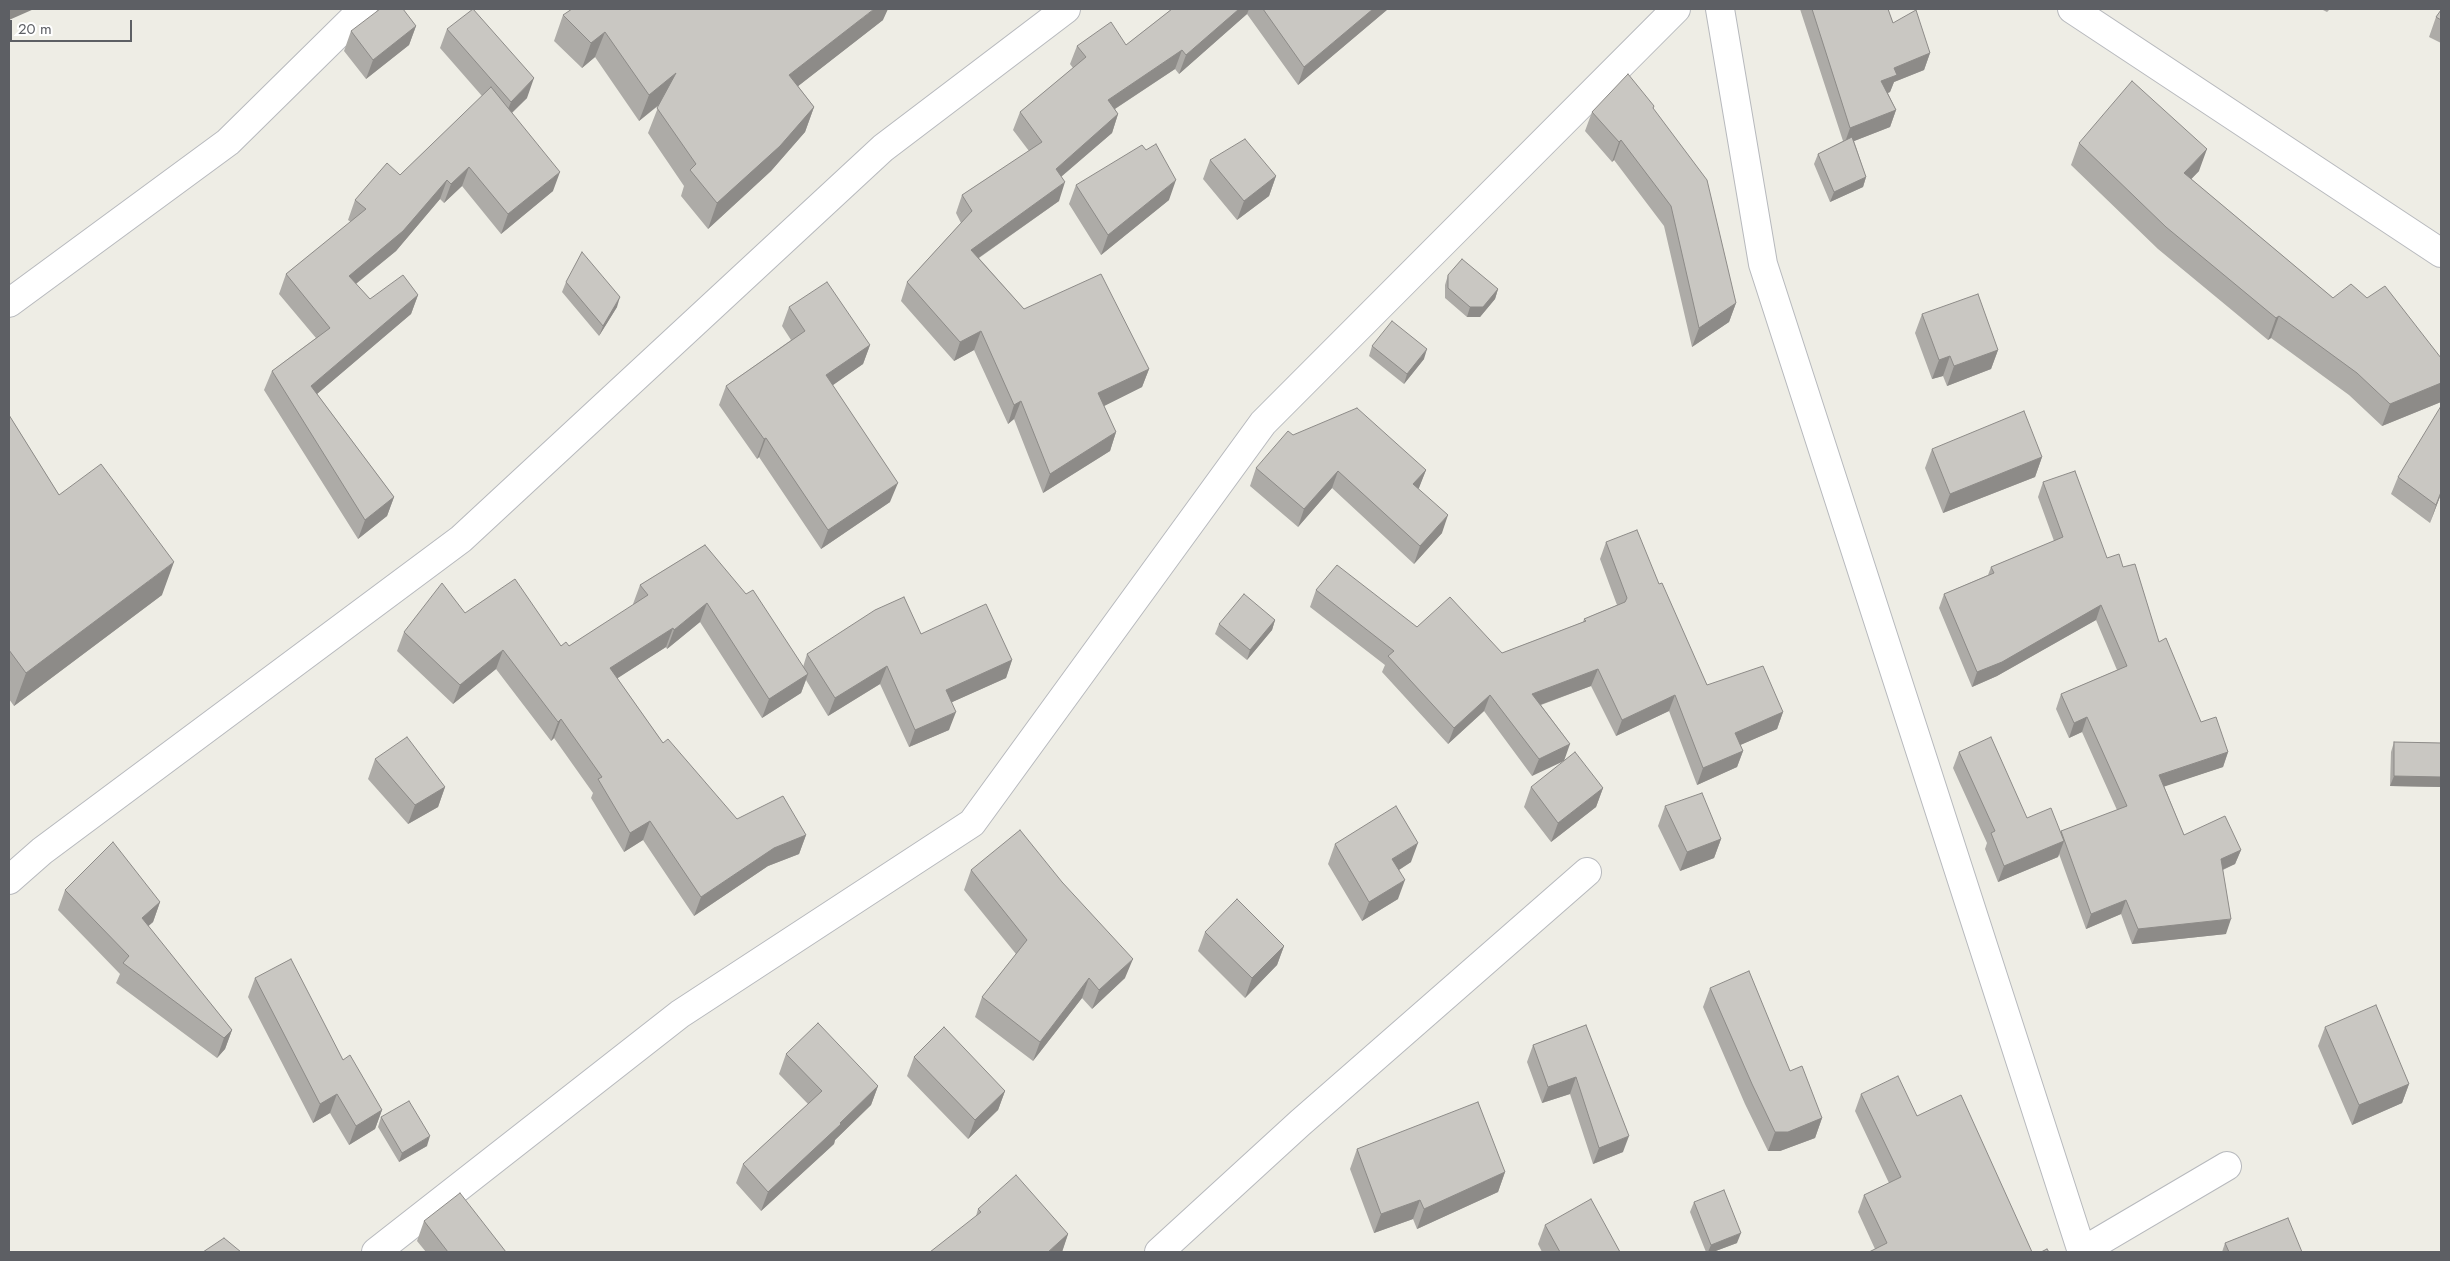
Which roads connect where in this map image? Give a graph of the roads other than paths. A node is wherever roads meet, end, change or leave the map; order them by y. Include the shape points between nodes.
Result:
1 (364, 9) edge
2 (1066, 9) edge
3 (1676, 9) edge
4 (1720, 9) edge
5 (2072, 9) edge
6 (2441, 253) edge
7 (9, 303) edge
8 (1587, 872) dead end
9 (9, 880) edge
10 (2227, 1166) dead end
11 (376, 1252) edge
12 (1158, 1252) edge
13 (2082, 1252) edge

1 - 7 street via 228,142
2 - 9 street via 883,148 461,539 42,851
3 - 11 street via 1263,423 972,823 680,1014
4 - 13 street via 1763,264
5 - 6 street
8 - 12 street
10 - 13 street

